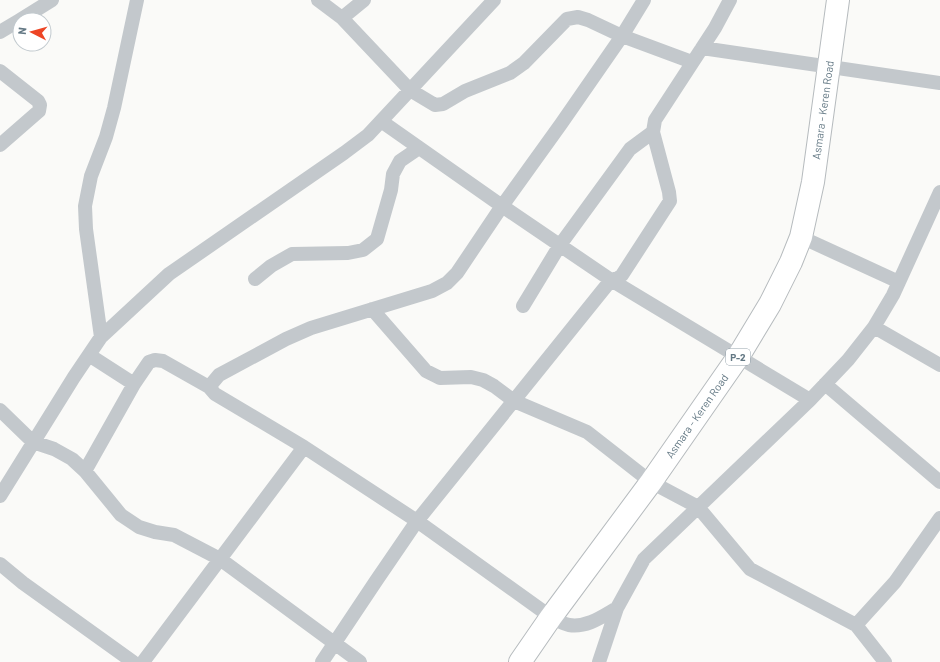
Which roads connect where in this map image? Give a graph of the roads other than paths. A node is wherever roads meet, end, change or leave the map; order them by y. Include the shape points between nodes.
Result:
1 (52, 0) edge
2 (137, 0) edge
3 (318, 0) edge
4 (364, 0) edge
5 (494, 0) edge
6 (644, 0) edge
7 (730, 0) edge
8 (838, 0) edge
9 (33, 12) edge
10 (342, 18) junction
11 (12, 25) edge
12 (0, 32) edge
13 (622, 36) junction
14 (702, 48) junction
15 (692, 62) junction
16 (830, 67) junction
17 (0, 71) edge
18 (940, 83) edge
19 (410, 90) junction
20 (381, 121) junction
21 (653, 132) junction
22 (0, 145) edge
23 (419, 148) junction
24 (940, 192) edge
25 (502, 206) junction
26 (801, 237) junction
27 (560, 245) junction
28 (255, 279) dead end
29 (611, 280) junction
30 (899, 282) junction
31 (523, 306) dead end
32 (372, 309) junction
33 (874, 327) junction
34 (101, 337) junction
35 (89, 355) junction
36 (738, 357) junction
37 (940, 365) edge
38 (134, 384) junction
39 (825, 384) junction
40 (209, 387) junction
41 (810, 400) junction
42 (514, 401) junction
43 (0, 410) edge
44 (33, 442) junction
45 (304, 447) junction
46 (85, 471) junction
47 (651, 482) junction
48 (940, 482) edge
49 (0, 496) edge
50 (698, 507) junction
51 (940, 518) edge
52 (417, 521) junction
53 (220, 559) junction
54 (0, 564) edge
55 (617, 608) junction
56 (551, 617) junction
57 (856, 625) junction
58 (334, 644) junction
59 (133, 662) edge
60 (142, 662) edge
61 (322, 662) edge
62 (360, 662) edge
63 (520, 662) edge
64 (599, 662) edge
65 (885, 662) edge

1 - 9 street
2 - 34 street via 114,108 91,176 85,206
3 - 10 street
4 - 10 street
5 - 19 street
6 - 13 street
7 - 14 street
8 - 16 highway, Asmara - Keren Road / P-2
10 - 19 street
11 - 12 street
13 - 15 street
13 - 19 street via 588,20 578,17 567,19 524,63 510,73 465,91 443,104 435,105
13 - 25 street
14 - 15 street
14 - 16 street
15 - 21 street via 660,110
16 - 18 street
16 - 26 highway, Asmara - Keren Road / P-2 via 813,182
17 - 22 street via 40,105 39,111
19 - 20 street
20 - 23 street
20 - 34 street via 344,153 169,274
21 - 27 street via 630,149
21 - 29 street via 670,201 622,275
23 - 25 street
23 - 28 street via 400,161 393,174 377,239 363,250 348,254 292,254
24 - 30 street
25 - 27 street
25 - 32 street via 457,273 447,283 432,291
26 - 30 street
26 - 36 highway, Asmara - Keren Road / P-2 via 770,304
27 - 29 street
27 - 31 street
29 - 36 street
29 - 42 street
30 - 33 street
32 - 40 street via 311,328 286,339 219,375
32 - 42 street via 426,371 440,378 471,377 483,380
33 - 37 street
33 - 39 street
34 - 35 street
35 - 38 street
35 - 44 street
36 - 41 street
36 - 47 highway, Asmara - Keren Road / P-2
38 - 40 street via 149,362 155,360 164,361
38 - 46 street
39 - 41 street
39 - 48 street
40 - 45 street via 214,394
41 - 50 street
42 - 47 street via 587,432
42 - 52 street
43 - 44 street
44 - 46 street via 72,459
44 - 49 street
45 - 52 street
45 - 53 street
46 - 53 street via 121,515 139,527 174,535
47 - 50 street
47 - 56 highway, Asmara - Keren Road / P-2
50 - 55 street via 644,559
50 - 57 street via 750,569
51 - 57 street via 899,576
52 - 56 street
52 - 58 street
53 - 58 street
53 - 60 street
54 - 59 street
55 - 56 street via 581,625 568,625
55 - 64 street
56 - 63 highway, Asmara - Keren Road / P-2
57 - 65 street
58 - 61 street
58 - 62 street

